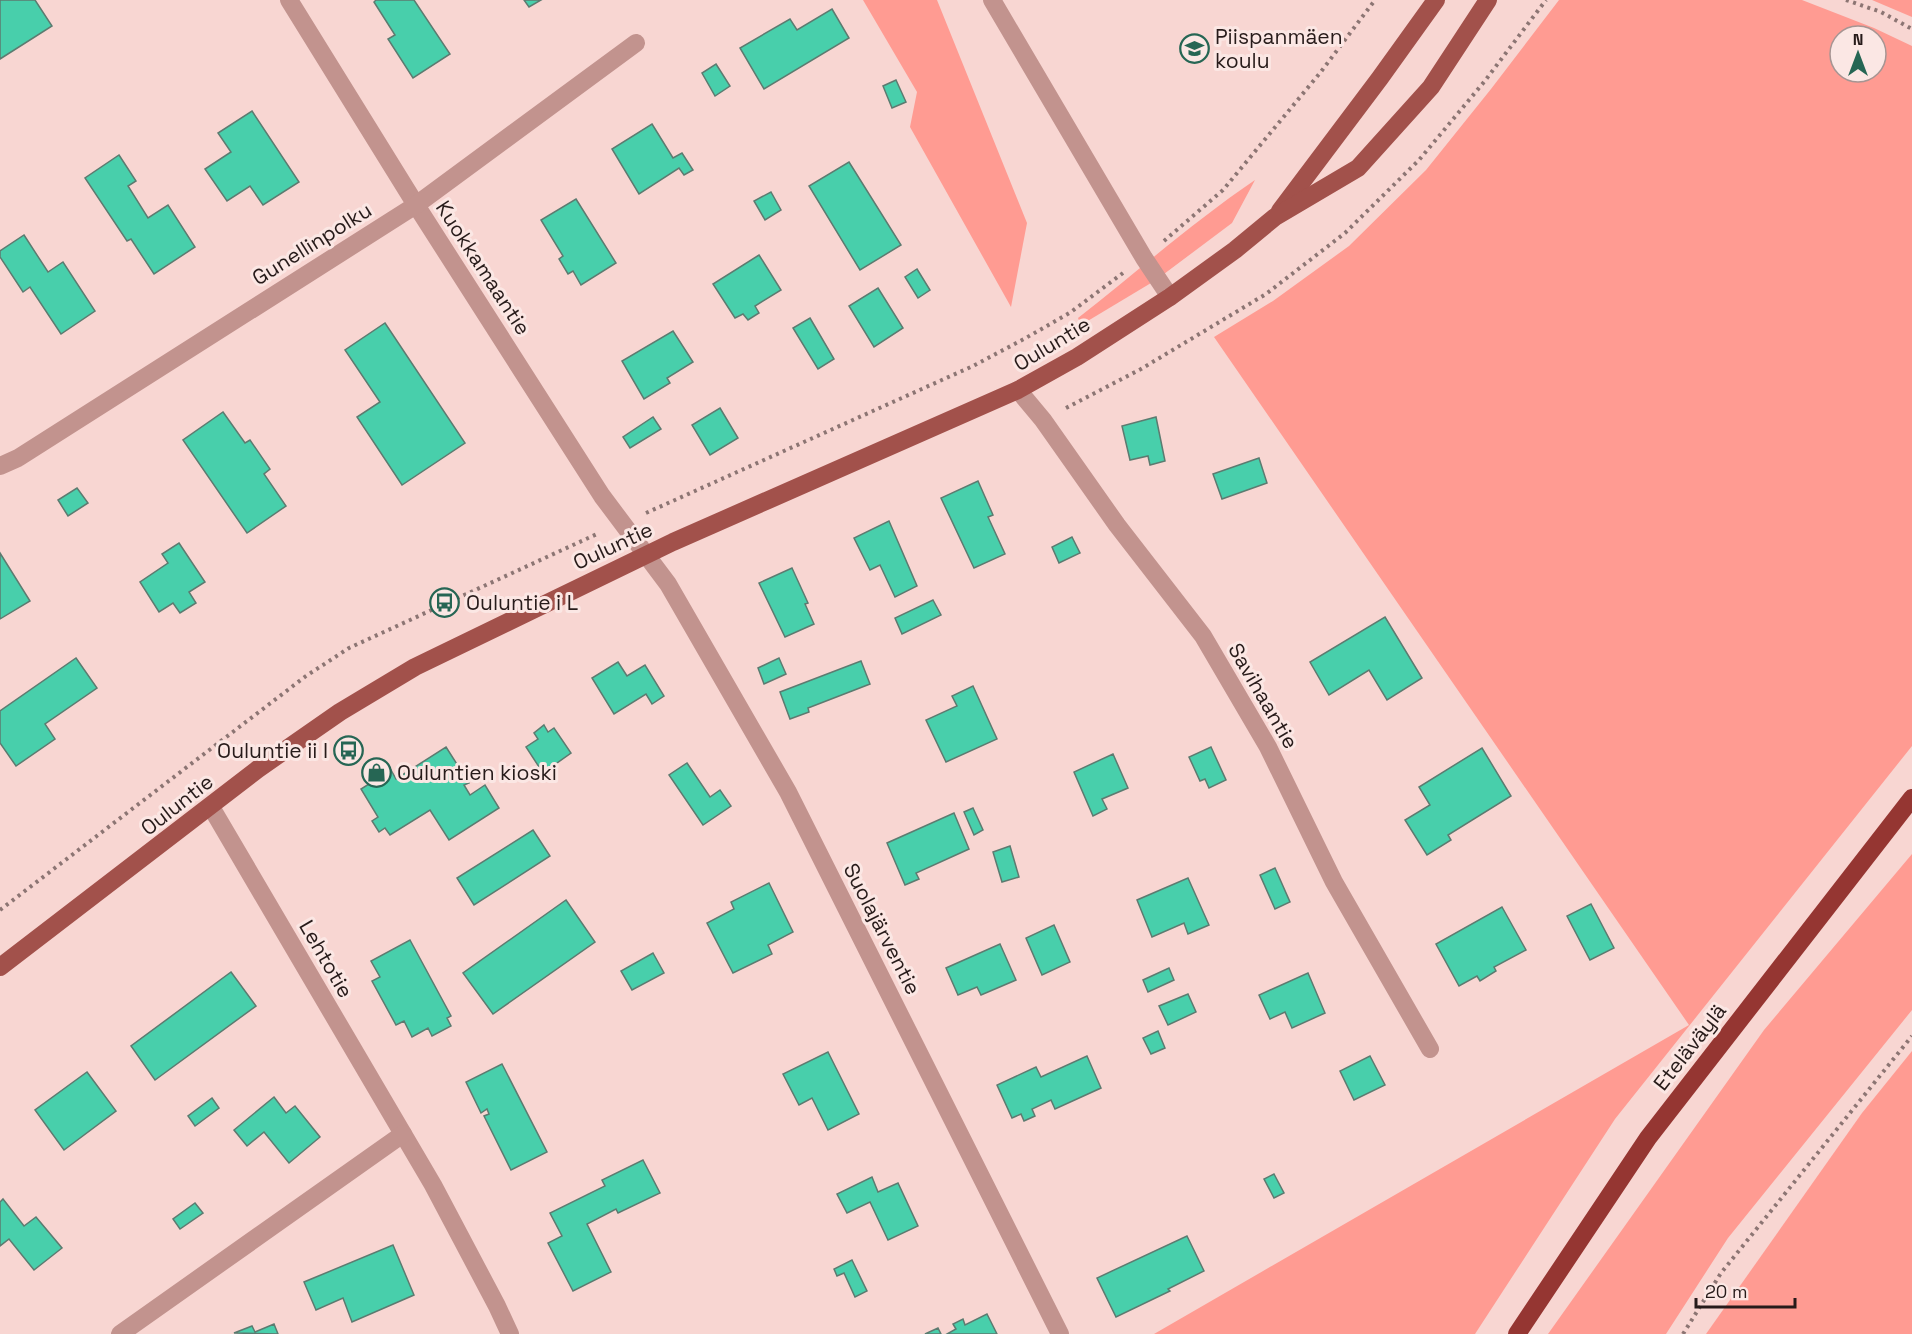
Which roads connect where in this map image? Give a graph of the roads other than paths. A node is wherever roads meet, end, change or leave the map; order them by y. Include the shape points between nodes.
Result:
1 (289, 0) edge
2 (992, 0) edge
3 (1436, 0) edge
4 (1488, 0) edge
5 (636, 43) dead end
6 (416, 205) junction
7 (1275, 217) junction
8 (1170, 297) junction
9 (1018, 390) junction
10 (0, 466) edge
11 (646, 555) junction
12 (1912, 798) edge
13 (211, 807) junction
14 (0, 968) edge
15 (1430, 1049) dead end
16 (403, 1134) junction
17 (120, 1334) edge
18 (510, 1334) edge
19 (1060, 1334) edge
20 (1517, 1334) edge

1 - 6 street, Kuokkamaantie
2 - 8 street
3 - 7 main road, Ouluntie
4 - 7 main road, Ouluntie via 1431,87 1359,168
5 - 6 street, Gunellinpolku
6 - 10 street, Gunellinpolku
6 - 11 street, Kuokkamaantie via 602,496
7 - 8 main road, Ouluntie
8 - 9 main road, Ouluntie
9 - 11 main road, Ouluntie
9 - 15 street, Savihaantie via 1203,636 1268,747 1334,882
11 - 13 main road, Ouluntie via 415,667 340,712
11 - 19 street, Suolajärventie via 668,584 788,792
12 - 20 highway, Eteläväylä via 1648,1138
13 - 14 main road, Ouluntie
13 - 16 street, Lehtotie
16 - 17 street
16 - 18 street, Lehtotie

